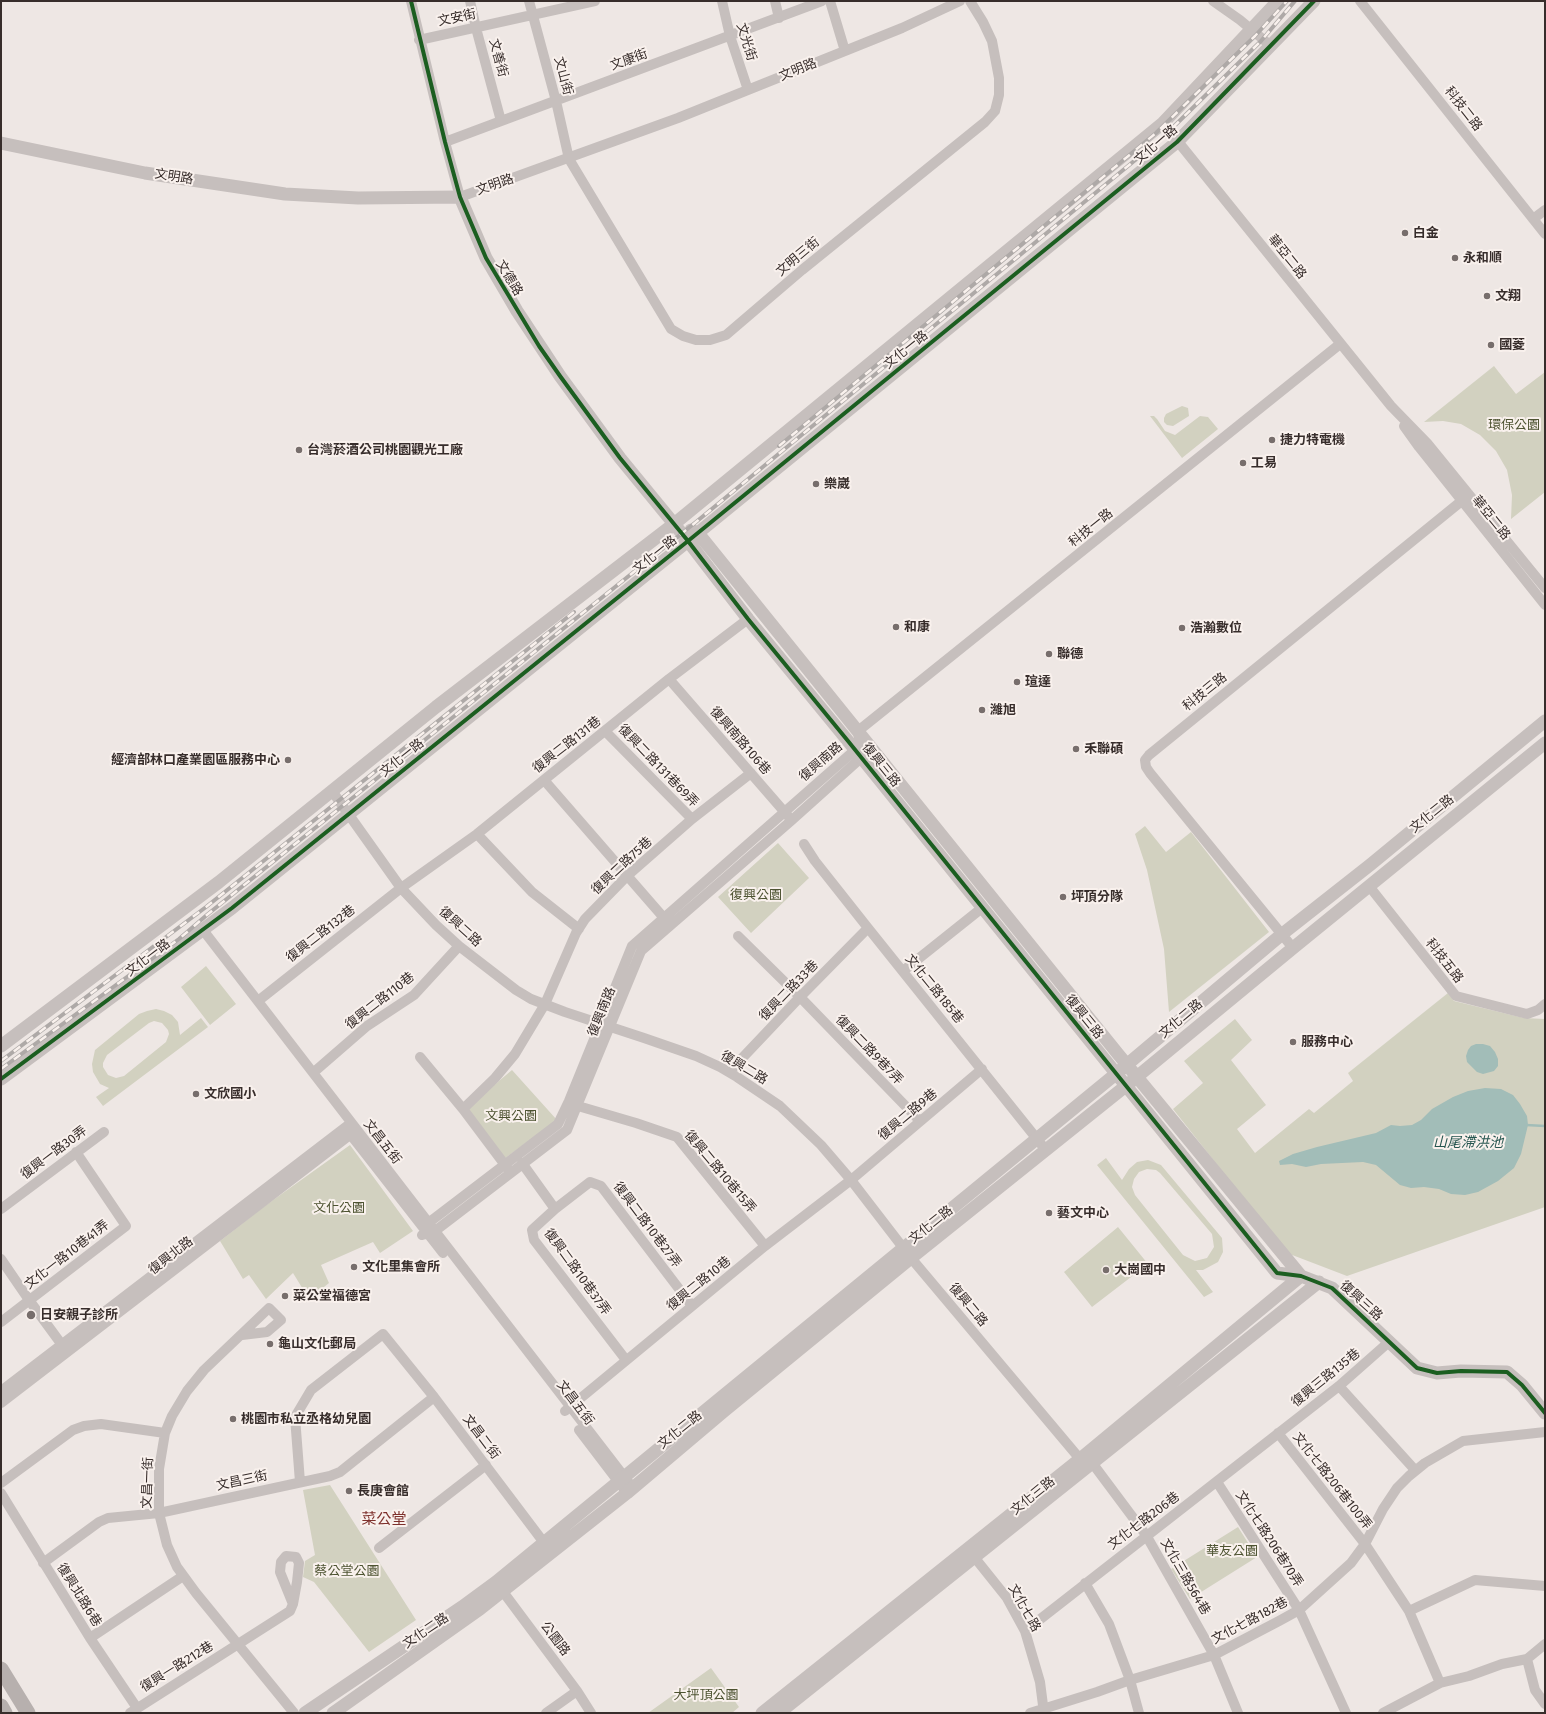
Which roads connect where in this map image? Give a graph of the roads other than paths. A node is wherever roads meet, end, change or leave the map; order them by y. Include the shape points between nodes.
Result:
1 (411, 1) edge
2 (470, 1) edge
3 (530, 1) edge
4 (595, 1) edge
5 (722, 1) edge
6 (775, 1) edge
7 (822, 1) edge
8 (830, 1) edge
9 (960, 1) edge
10 (970, 1) edge
11 (1213, 1) edge
12 (1278, 1) edge
13 (1314, 1) edge
14 (1360, 1) edge
15 (533, 15) junction
16 (779, 18) junction
17 (476, 28) junction
18 (1252, 30) junction
19 (730, 36) junction
20 (419, 40) junction
21 (1271, 46) junction
22 (845, 51) junction
23 (748, 90) junction
24 (556, 101) junction
25 (501, 121) junction
26 (1163, 124) junction
27 (445, 142) junction
28 (1177, 142) junction
29 (1, 143) edge
30 (569, 158) junction
31 (460, 197) junction
32 (1545, 210) edge
33 (1534, 219) junction
34 (1545, 234) edge
35 (1340, 344) junction
36 (1465, 498) junction
37 (674, 524) junction
38 (693, 537) junction
39 (1545, 588) edge
40 (1545, 605) edge
41 (748, 619) junction
42 (669, 679) junction
43 (1545, 721) edge
44 (605, 731) junction
45 (858, 731) junction
46 (1545, 744) edge
47 (858, 754) junction
48 (751, 773) junction
49 (544, 780) junction
50 (332, 791) junction
51 (784, 811) junction
52 (348, 814) junction
53 (692, 819) junction
54 (792, 820) junction
55 (938, 830) junction
56 (477, 834) junction
57 (927, 839) junction
58 (804, 844) dead end
59 (627, 876) junction
60 (1369, 886) junction
61 (401, 888) junction
62 (982, 908) junction
63 (664, 918) junction
64 (868, 928) junction
65 (579, 929) junction
66 (203, 930) junction
67 (1282, 935) junction
68 (738, 936) dead end
69 (459, 946) junction
70 (1293, 948) junction
71 (903, 971) junction
72 (617, 996) junction
73 (800, 997) junction
74 (258, 1001) junction
75 (545, 1004) junction
76 (1545, 1004) edge
77 (605, 1025) junction
78 (1, 1046) edge
79 (420, 1057) dead end
80 (982, 1069) junction
81 (1122, 1069) junction
82 (314, 1072) junction
83 (729, 1072) junction
84 (1137, 1077) junction
85 (1, 1079) edge
86 (1127, 1085) junction
87 (578, 1106) junction
88 (463, 1109) junction
89 (920, 1121) junction
90 (352, 1129) junction
91 (104, 1132) dead end
92 (1037, 1138) junction
93 (1046, 1149) junction
94 (76, 1152) junction
95 (522, 1163) junction
96 (508, 1168) junction
97 (851, 1180) junction
98 (1, 1209) edge
99 (555, 1209) junction
100 (427, 1230) junction
101 (765, 1246) junction
102 (907, 1253) junction
103 (1, 1259) edge
104 (1301, 1276) junction
105 (1319, 1282) junction
106 (29, 1300) junction
107 (692, 1306) junction
108 (1, 1322) edge
109 (242, 1335) dead end
110 (1390, 1341) junction
111 (65, 1348) junction
112 (626, 1360) junction
113 (29, 1376) junction
114 (1339, 1386) junction
115 (1, 1392) edge
116 (434, 1397) junction
117 (1, 1403) edge
118 (568, 1409) junction
119 (1545, 1413) edge
120 (1545, 1432) edge
121 (165, 1433) junction
122 (1278, 1433) junction
123 (1080, 1459) junction
124 (1093, 1464) junction
125 (486, 1465) junction
126 (1416, 1470) junction
127 (620, 1479) junction
128 (300, 1482) junction
129 (1217, 1482) junction
130 (1, 1483) edge
131 (630, 1491) junction
132 (1, 1494) edge
133 (159, 1513) junction
134 (1146, 1535) junction
135 (1365, 1544) junction
136 (380, 1548) dead end
137 (548, 1548) junction
138 (971, 1553) junction
139 (43, 1563) junction
140 (183, 1576) junction
141 (1085, 1583) junction
142 (499, 1586) junction
143 (1545, 1586) edge
144 (293, 1604) dead end
145 (1299, 1610) junction
146 (1409, 1611) junction
147 (1025, 1631) junction
148 (90, 1638) junction
149 (238, 1644) junction
150 (1545, 1644) edge
151 (1214, 1655) junction
152 (1527, 1659) junction
153 (1, 1669) edge
154 (1130, 1680) junction
155 (1440, 1683) junction
156 (577, 1691) junction
157 (1545, 1704) edge
158 (1, 1706) edge
159 (133, 1710) edge
160 (1044, 1711) edge
161 (5, 1713) edge
162 (28, 1713) edge
163 (294, 1713) edge
164 (305, 1713) edge
165 (333, 1713) edge
166 (546, 1713) edge
167 (591, 1713) edge
168 (762, 1713) edge
169 (779, 1713) edge
170 (1030, 1713) edge
171 (1139, 1713) edge
172 (1238, 1713) edge
173 (1346, 1713) edge
174 (1383, 1713) edge

1 - 20 street, 文德路
2 - 17 street, 文善街
3 - 15 street, 文山街
4 - 15 street, 文安街
5 - 19 street, 文光街
6 - 16 street
7 - 16 street, 文康街
8 - 22 street
9 - 22 street, 文明路
10 - 30 street, 文明三街 via 992,41 999,90 995,111 726,335 710,340 696,340 671,329
11 - 18 street
12 - 18 street, 文化一路
13 - 21 street, 文化一路
14 - 33 street, 科技二路
15 - 17 street, 文安街
15 - 24 street, 文山街
16 - 19 street, 文康街
17 - 20 street, 文安街
17 - 25 street, 文善街
18 - 21 street
18 - 26 street, 文化一路
19 - 23 street, 文光街
19 - 24 street, 文康街
20 - 27 street, 文德路
21 - 28 street, 文化一路
22 - 23 street, 文明路
23 - 30 street, 文明路
24 - 25 street, 文康街
24 - 30 street, 文山街
25 - 27 street, 文康街
26 - 28 street, 華亞二路
26 - 37 street, 文化一路
27 - 31 street, 文德路
28 - 35 street, 華亞二路
28 - 38 street, 文化一路
29 - 31 street, 文明路 via 145,173 285,194 358,198
30 - 31 street, 文明路
31 - 37 street, 文德路 via 486,258 539,346 620,458
32 - 33 street
33 - 34 street, 科技二路
35 - 36 street, 華亞二路 via 1391,406 1419,447
35 - 45 street, 科技一路
36 - 39 street, 華亞二路
36 - 40 street, 華亞二路
36 - 67 street, 科技三路 via 1145,760 1150,773
37 - 38 street
37 - 50 street, 文化一路 via 436,706
38 - 41 street, 復興三路
38 - 45 street, 復興三路
38 - 52 street, 文化一路
41 - 42 street, 復興二路131巷
41 - 47 street, 復興三路
42 - 44 street, 復興二路131巷
42 - 48 street, 復興南路106巷
43 - 67 street, 文化二路
44 - 49 street, 復興二路131巷
44 - 53 street, 復興二路131巷69弄
45 - 47 street, 復興南路
45 - 55 street, 復興三路
46 - 60 street, 文化二路
47 - 51 street, 復興南路
47 - 54 street, 復興南路
47 - 57 street, 復興三路
48 - 51 street, 復興南路106巷
48 - 53 street, 復興二路75巷
49 - 56 street, 復興二路131巷
49 - 59 street
50 - 52 street, 復興二路
50 - 78 street, 文化一路 via 219,882
51 - 54 street, 復興南路106巷
51 - 63 street, 復興南路
52 - 61 street, 復興二路
52 - 66 street, 文化一路
53 - 59 street, 復興二路75巷
54 - 72 street, 復興南路 via 640,951
55 - 57 street
55 - 81 street, 復興三路
56 - 61 street, 復興二路131巷
56 - 65 street via 532,892
57 - 62 street, 復興三路
58 - 64 street, 文化二路185巷
59 - 63 street
59 - 65 street, 復興二路75巷 via 585,919
60 - 70 street, 文化二路
60 - 76 street, 科技五路 via 1456,996 1527,1014
61 - 69 street, 復興二路
61 - 74 street, 復興二路132巷
62 - 71 street
62 - 81 street, 復興三路
63 - 72 street, 復興南路 via 632,946
64 - 71 street, 文化二路185巷
64 - 73 street, 復興二路33巷
65 - 75 street, 復興二路75巷
66 - 74 street, 文昌五街
66 - 85 street, 文化一路
67 - 70 street, 科技三路
67 - 81 street, 文化二路
68 - 73 street, 復興二路9巷7弄
69 - 75 street, 復興二路 via 516,990
69 - 82 street, 復興二路110巷 via 414,995 367,1026
70 - 84 street, 文化二路
71 - 80 street, 文化二路185巷
72 - 77 street, 復興南路
73 - 83 street, 復興二路33巷
73 - 89 street, 復興二路9巷7弄
74 - 82 street, 文昌五街
75 - 77 street, 復興二路
75 - 88 street, 復興二路75巷 via 515,1054
77 - 83 street, 復興二路 via 696,1056
77 - 87 street, 復興南路
77 - 96 street, 復興南路 via 558,1124
79 - 88 street
80 - 89 street, 復興二路9巷
80 - 92 street, 文化二路185巷
81 - 84 street, 復興三路
81 - 86 street, 復興三路
81 - 92 street, 文化二路
82 - 90 street, 文昌五街
83 - 97 street, 復興二路 via 774,1102 799,1124
84 - 86 street, 文化二路
84 - 104 street, 復興三路
86 - 93 street, 文化二路
86 - 104 street, 復興三路 via 1277,1273
87 - 95 street, 復興南路 via 567,1130
87 - 101 street, 復興二路10巷15弄 via 677,1137
88 - 96 street
89 - 97 street, 復興二路9巷
90 - 100 street, 文昌五街
90 - 111 street, 復興北路
91 - 94 street, 復興一路30弄
92 - 93 street, 文化二路185巷
92 - 102 street, 文化二路
93 - 102 street, 文化二路
94 - 98 street, 復興一路30弄
94 - 106 street, 文化一路10巷41弄 via 126,1226
95 - 96 street, 復興南路
95 - 99 street, 復興二路10巷37弄
96 - 100 street, 復興南路
97 - 101 street, 復興二路10巷
97 - 102 street, 復興二路
99 - 107 street, 復興二路10巷27弄 via 590,1182 601,1186
99 - 112 street, 復興二路10巷37弄 via 532,1230 534,1240
100 - 118 street, 文昌五街
101 - 107 street, 復興二路10巷
102 - 123 street, 復興二路
102 - 127 street, 文化二路
102 - 131 street, 文化二路
103 - 106 street
104 - 105 street, 復興三路
104 - 123 street, 文化三路
105 - 110 street, 復興三路 via 1332,1288
105 - 124 street, 文化三路
106 - 108 street
106 - 111 street
107 - 112 street, 復興二路10巷
109 - 121 street, 文昌一街 via 204,1370 187,1391
110 - 114 street, 復興三路135巷
110 - 119 street, 復興三路 via 1417,1368 1437,1373 1508,1372
111 - 113 street, 復興北路
112 - 118 street, 復興二路10巷
113 - 115 street, 復興北路
113 - 117 street, 復興北路
114 - 122 street, 復興三路135巷
114 - 126 street
116 - 125 street, 文昌二街
116 - 128 street, 文昌三街 via 340,1472
116 - 128 street, 文昌二街 via 383,1334 311,1390 295,1417
118 - 127 street, 文昌五街
120 - 126 street, 文化七路182巷 via 1463,1441
121 - 130 street via 101,1424 84,1426 73,1430
121 - 133 street, 文昌一街 via 159,1469
122 - 129 street, 文化七路206巷
122 - 135 street, 文化七路206巷100弄
123 - 124 street
123 - 138 street, 文化三路
124 - 134 street, 文化三路564巷
124 - 138 street, 文化三路
125 - 136 street
125 - 137 street, 文昌二街
126 - 135 street, 文化七路182巷 via 1397,1488
127 - 131 street, 文昌五街
127 - 137 street, 文化二路
128 - 133 street, 文昌三街
129 - 134 street, 文化七路206巷
129 - 145 street, 文化七路206巷70弄
131 - 137 street, 文化二路
132 - 139 street, 復興北路6巷
133 - 139 street, 文昌三街 via 108,1518
133 - 140 street, 文昌一街 via 167,1545
134 - 141 street, 文化七路206巷
134 - 151 street, 文化三路564巷
135 - 145 street, 文化七路182巷 via 1351,1563
135 - 146 street, 文化七路206巷100弄
137 - 142 street, 文化二路
138 - 147 street, 文化七路 via 1007,1598
138 - 168 street, 文化三路
138 - 169 street, 文化三路
139 - 148 street, 復興北路6巷
140 - 148 street
140 - 149 street, 文昌一街
141 - 147 street, 文化七路206巷
141 - 154 street via 1109,1624
142 - 156 street, 公園路
142 - 164 street, 文化二路 via 462,1607
142 - 165 street, 文化二路 via 480,1609
143 - 146 street via 1475,1580
144 - 149 street, 復興一路212巷 via 290,1610
145 - 151 street, 文化七路182巷
145 - 173 street, 文化七路206巷70弄
146 - 155 street, 文化七路206巷100弄
147 - 160 street, 文化七路 via 1040,1682
148 - 159 street, 復興北路6巷
149 - 159 street, 復興一路212巷
149 - 163 street, 文昌一街
150 - 152 street
151 - 154 street, 文化七路182巷
151 - 172 street, 文化三路564巷
152 - 155 street
152 - 157 street via 1535,1690
153 - 162 main road
154 - 160 street, 文化七路182巷
154 - 171 street
155 - 174 street
156 - 166 street
156 - 167 street, 公園路
158 - 161 main road
160 - 170 street, 文化七路182巷

